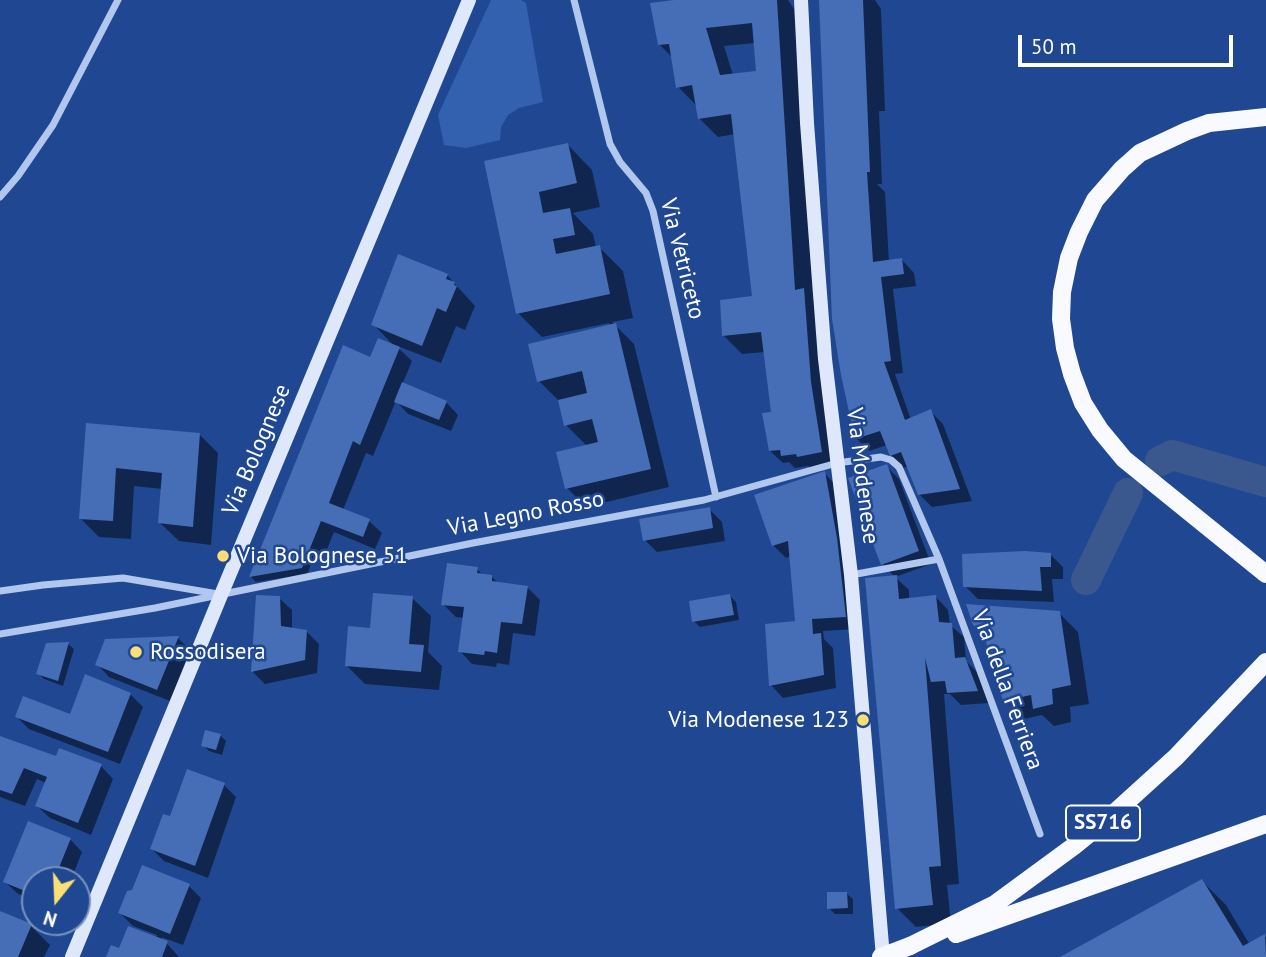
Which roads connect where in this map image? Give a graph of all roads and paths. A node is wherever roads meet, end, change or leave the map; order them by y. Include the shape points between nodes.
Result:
1 (118, 0) edge
2 (469, 0) edge
3 (574, 0) edge
4 (801, 0) edge
5 (1266, 117) edge
6 (0, 197) edge
7 (837, 463) junction
8 (716, 497) junction
9 (939, 559) junction
10 (1266, 574) edge
11 (851, 575) junction
12 (0, 591) edge
13 (220, 595) junction
14 (0, 634) edge
15 (1266, 662) edge
16 (1266, 824) edge
17 (1040, 834) dead end
18 (910, 946) junction
19 (72, 957) edge
20 (882, 957) edge

1 - 6 street via 53,125
2 - 13 main road, Via Bolognese
3 - 8 street, Via Vetriceto via 605,131 614,154 646,193 653,211
4 - 7 main road, Via Modenese via 822,325
5 - 10 main road via 1209,123 1140,153 1122,169 1095,200 1079,232 1069,258 1061,319 1072,374 1100,430 1124,459
7 - 8 street, Via Legno Rosso
7 - 9 street, Via della Ferriera via 881,457 895,463
7 - 11 main road, Via Modenese
8 - 13 street, Via Legno Rosso
9 - 11 street
9 - 17 street, Via della Ferriera
11 - 20 main road, Via Modenese
12 - 13 street via 113,578
13 - 14 street, Via Legno Rosso
13 - 19 main road, Via Bolognese
15 - 18 main road, SS716 via 1176,757 1074,846 995,904
16 - 18 main road via 970,930
18 - 20 main road, SS716, bridge

